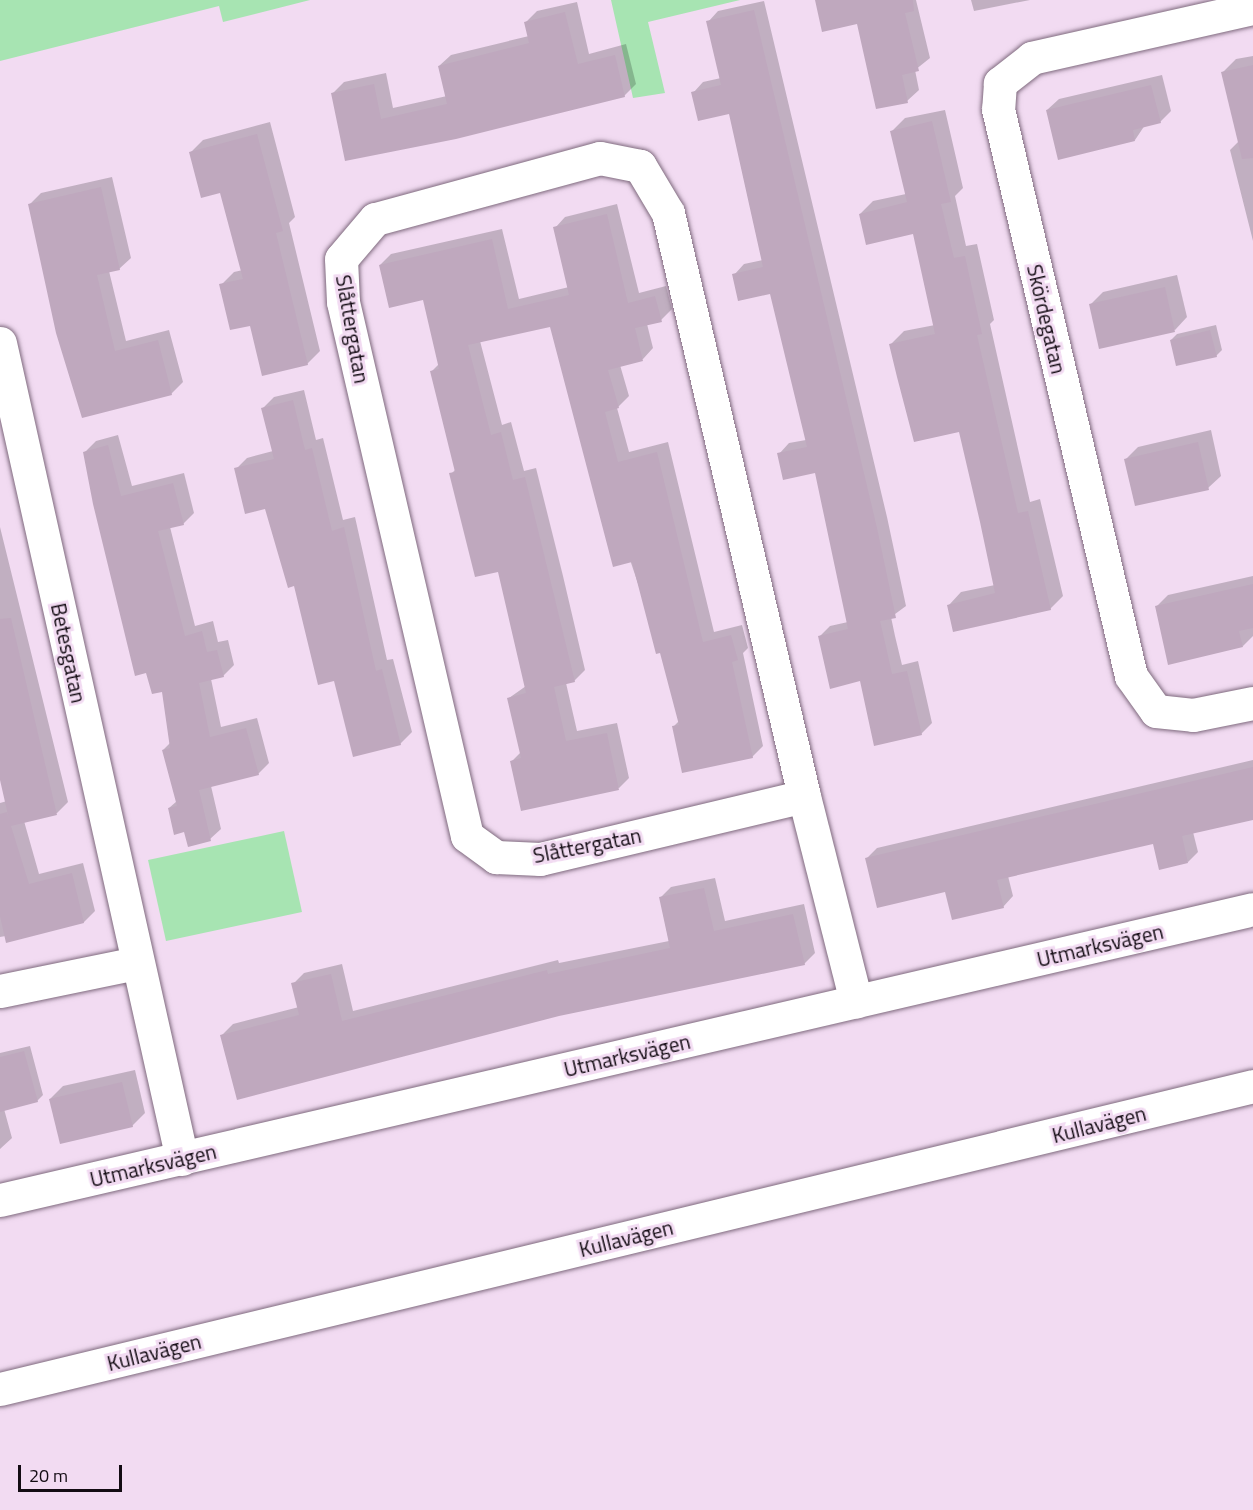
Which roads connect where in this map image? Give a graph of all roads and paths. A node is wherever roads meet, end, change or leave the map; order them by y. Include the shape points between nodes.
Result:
1 (1253, 8) edge
2 (0, 344) edge
3 (1253, 703) edge
4 (804, 796) junction
5 (1253, 909) edge
6 (137, 963) junction
7 (0, 990) edge
8 (856, 1002) junction
9 (1253, 1086) edge
10 (182, 1159) junction
11 (0, 1200) edge
12 (0, 1389) edge

1 - 3 street, Skördegatan via 1032,58 1000,83 998,109 1131,676 1156,711 1193,716
2 - 6 street, Betesgatan
4 - 4 street, Slåttergatan via 668,213 640,166 600,158 375,219 341,259 343,302 467,836 496,857 540,859
4 - 8 street, Slåttergatan
5 - 8 street, Utmarksvägen
6 - 7 street
6 - 10 street, Betesgatan
8 - 10 street, Utmarksvägen
9 - 12 street, Kullavägen
10 - 11 street, Utmarksvägen

